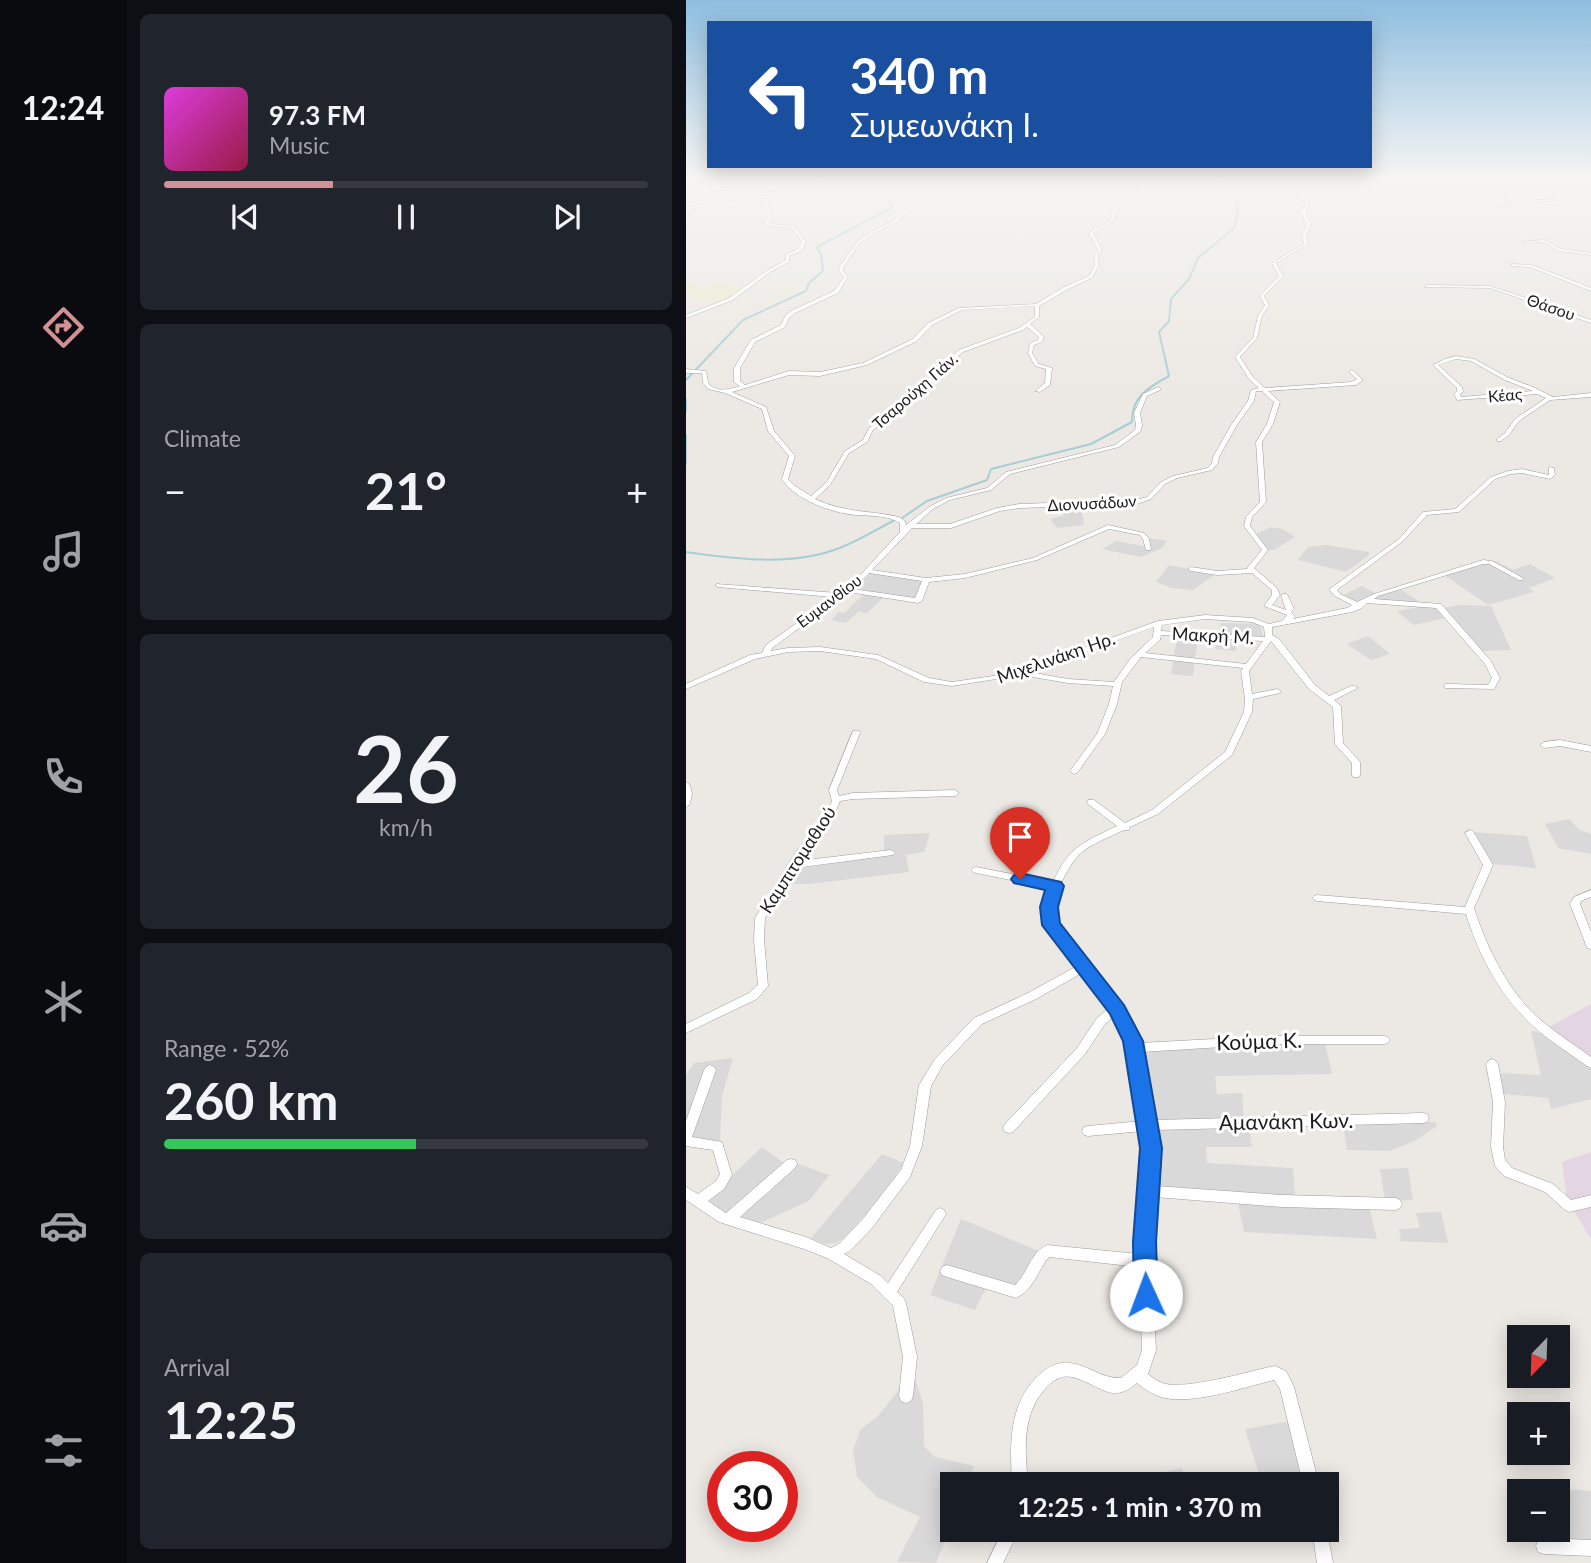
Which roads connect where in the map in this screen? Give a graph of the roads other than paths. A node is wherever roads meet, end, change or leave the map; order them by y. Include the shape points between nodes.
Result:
1 (800, 250) edge
2 (854, 250) edge
3 (1100, 250) edge
4 (1299, 250) edge
5 (1558, 250) edge
6 (1591, 254) edge
7 (1511, 265) dead end
8 (1427, 286) dead end
9 (1591, 290) edge
10 (1037, 305) junction
11 (686, 317) edge
12 (1591, 322) edge
13 (1028, 325) junction
14 (686, 371) edge
15 (1352, 372) dead end
16 (743, 386) junction
17 (1158, 388) dead end
18 (1262, 389) junction
19 (1038, 390) dead end
20 (727, 391) junction
21 (1538, 392) junction
22 (1591, 395) edge
23 (1549, 398) junction
24 (1499, 440) dead end
25 (1551, 468) dead end
26 (811, 499) junction
27 (906, 529) junction
28 (1147, 549) dead end
29 (1191, 569) dead end
30 (868, 570) junction
31 (1252, 571) junction
32 (1521, 579) dead end
33 (926, 580) junction
34 (718, 584) dead end
35 (847, 590) junction
36 (839, 595) junction
37 (1285, 595) dead end
38 (1368, 601) junction
39 (1359, 606) junction
40 (1287, 613) junction
41 (1285, 622) junction
42 (1158, 623) junction
43 (1159, 633) junction
44 (1268, 634) junction
45 (766, 653) junction
46 (1140, 655) junction
47 (1247, 666) junction
48 (1021, 673) junction
49 (1116, 684) junction
50 (1448, 686) dead end
51 (686, 687) edge
52 (1354, 688) dead end
53 (1277, 691) dead end
54 (1249, 697) junction
55 (1328, 699) junction
56 (856, 733) dead end
57 (1544, 745) dead end
58 (1591, 749) edge
59 (1074, 771) dead end
60 (1356, 775) dead end
61 (686, 785) edge
62 (955, 793) dead end
63 (836, 799) junction
64 (1091, 803) dead end
65 (686, 804) edge
66 (1126, 828) junction
67 (1470, 833) dead end
68 (890, 853) dead end
69 (793, 865) junction
70 (976, 870) dead end
71 (1055, 886) junction
72 (1591, 893) edge
73 (1317, 898) dead end
74 (1470, 911) junction
75 (1591, 945) edge
76 (1084, 967) junction
77 (1115, 1008) junction
78 (686, 1029) edge
79 (1384, 1040) dead end
80 (1134, 1048) junction
81 (1492, 1063) dead end
82 (1591, 1063) edge
83 (710, 1070) dead end
84 (1423, 1118) dead end
85 (1149, 1125) junction
86 (1009, 1128) dead end
87 (1088, 1131) dead end
88 (686, 1139) edge
89 (791, 1164) dead end
90 (1150, 1191) junction
91 (686, 1193) edge
92 (699, 1201) junction
93 (1591, 1201) edge
94 (1396, 1204) dead end
95 (940, 1214) dead end
96 (729, 1219) junction
97 (832, 1254) junction
98 (1144, 1261) junction
99 (947, 1271) dead end
100 (890, 1292) junction
101 (1138, 1375) junction
102 (906, 1396) dead end
103 (1019, 1472) edge
104 (1308, 1472) edge
105 (1005, 1542) edge
106 (1322, 1542) edge
107 (1544, 1546) dead end
108 (1591, 1548) edge
109 (995, 1563) edge
110 (1325, 1563) edge

1 - 11 street via 737,295
2 - 16 street via 842,266 846,277 836,292 793,312 783,327 753,341 735,373
3 - 10 street via 1091,277
4 - 18 street via 1274,263 1281,276 1262,296 1267,305 1255,338 1237,357
5 - 6 street
7 - 9 street via 1531,266
8 - 12 street, Θάσου via 1490,287
10 - 13 street via 1037,317
10 - 16 street via 961,309 928,325 917,339 865,364 820,374 787,374
13 - 19 street via 1042,337 1032,344 1030,353 1037,365 1049,368 1048,384
13 - 26 street, Τσαρούχη Γιάν. via 960,352 871,429 865,441 847,452 828,484
14 - 20 street via 705,373 709,388
15 - 18 street via 1360,380 1356,383
16 - 20 street
17 - 27 street, Ευμανθίου via 1141,403 1138,431 1117,446 1009,473 989,489 936,505
18 - 27 street, Διονυσάδων via 1254,390 1214,464 1167,481 1144,501 1019,506 951,526
18 - 31 street via 1277,403 1259,442 1264,502 1247,522 1265,550
20 - 26 street via 765,409 770,429 792,456 785,481
21 - 21 street, Κέας via 1459,399 1460,388 1435,365 1458,357 1471,359
21 - 23 street, Κέας
22 - 23 street
23 - 24 street
25 - 39 street via 1550,477 1522,471 1495,477 1454,512 1425,513 1401,540 1333,589
26 - 27 street via 842,513 897,518
27 - 30 street, Ευμανθίου
28 - 33 street via 1142,534 1108,527 1035,559 976,575
29 - 31 street
30 - 33 street
30 - 35 street, Ευμανθίου
31 - 40 street via 1277,592 1268,606
32 - 38 street via 1486,561
33 - 35 street via 918,601
34 - 36 street
35 - 36 street, Ευμανθίου
36 - 45 street, Ευμανθίου
37 - 40 street
38 - 39 street
38 - 50 street via 1438,606 1496,678 1491,687
39 - 41 street
40 - 41 street via 1291,617
41 - 44 street
42 - 43 street
42 - 44 street, Μιχελινάκη Ηρ. via 1205,617 1253,620
42 - 48 street, Μιχελινάκη Ηρ.
43 - 44 street, Μακρή Μ.
43 - 46 street
44 - 47 street
44 - 55 street via 1312,687
45 - 48 street, Μιχελινάκη Ηρ. via 807,649 878,656 943,684
45 - 51 street, Μιχελινάκη Ηρ.
46 - 47 street
46 - 49 street
47 - 54 street via 1244,679
48 - 49 street
49 - 59 street via 1114,704 1101,734
52 - 55 street
53 - 54 street
54 - 66 street via 1244,722 1226,756 1160,809
55 - 60 street via 1337,707 1338,742 1356,762
56 - 63 street, Καμπιτομαθιού via 833,790
57 - 58 street
61 - 65 street
62 - 63 street
63 - 69 street, Καμπιτομαθιού via 827,822
64 - 66 street
66 - 71 street via 1079,850
67 - 74 street via 1488,867
68 - 69 street
69 - 78 street, Καμπιτομαθιού via 760,918 761,990
70 - 71 street
71 - 76 street via 1049,921
72 - 75 street via 1575,904
73 - 74 street
74 - 82 street via 1488,953 1520,1006
76 - 77 street
76 - 97 street via 978,1021 939,1062 925,1085 918,1138 906,1172 867,1224
77 - 80 street
77 - 86 street
79 - 80 street, Κούμα Κ. via 1271,1040
80 - 85 street
81 - 93 street via 1498,1092 1497,1153 1502,1166 1549,1188 1569,1206
83 - 88 street
84 - 85 street, Αμανάκη Κων.
85 - 87 street, Αμανάκη Κων.
85 - 90 street
88 - 92 street via 717,1145 726,1175
89 - 96 street
90 - 94 street
90 - 98 street
91 - 92 street
92 - 96 street
95 - 100 street
96 - 97 street
97 - 100 street
98 - 99 street via 1047,1251 1016,1292
98 - 101 street via 1149,1349
100 - 102 street via 901,1308 910,1357
101 - 103 street via 1124,1385 1113,1386 1062,1370 1040,1382 1028,1397 1021,1419
101 - 104 street via 1159,1390 1171,1392 1275,1373 1281,1376
105 - 109 street
106 - 110 street
107 - 108 street

